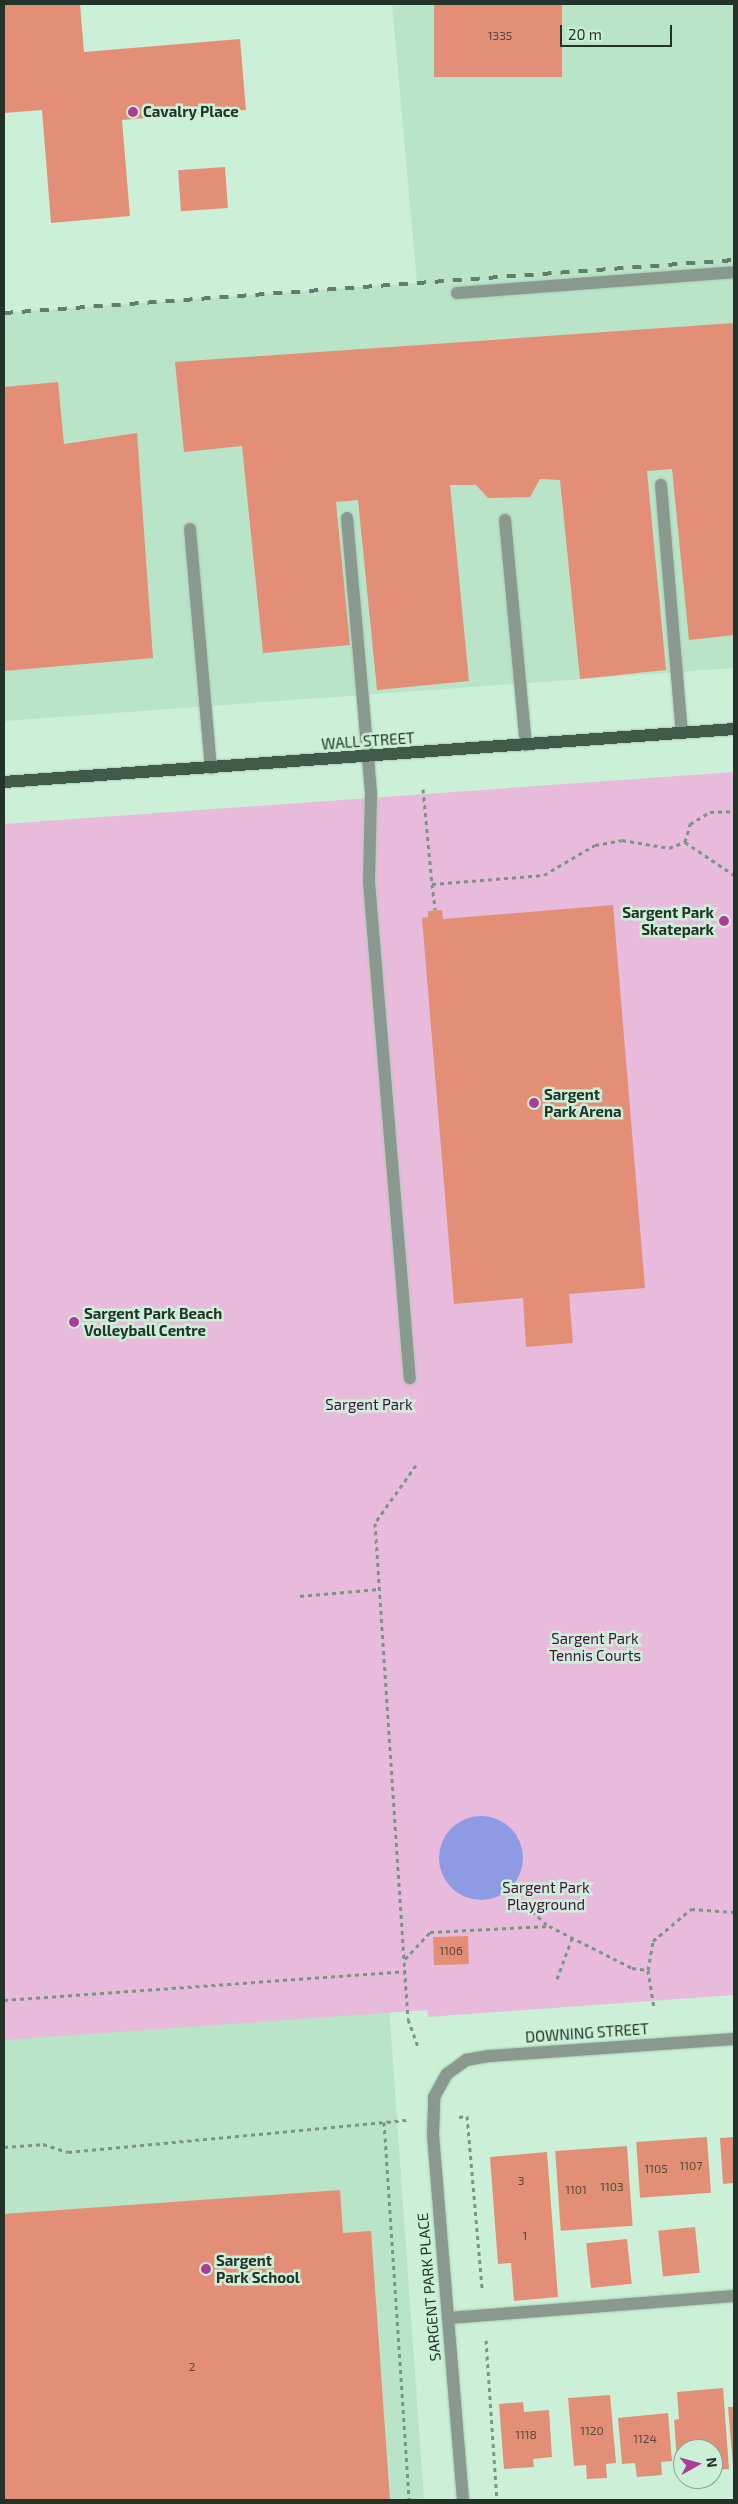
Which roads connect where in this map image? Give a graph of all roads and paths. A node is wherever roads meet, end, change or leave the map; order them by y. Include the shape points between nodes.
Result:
1 (734, 272) edge
2 (457, 293) dead end
3 (661, 485) dead end
4 (347, 518) dead end
5 (505, 520) dead end
6 (190, 529) dead end
7 (734, 729) edge
8 (682, 733) junction
9 (526, 745) junction
10 (368, 758) junction
11 (211, 768) junction
12 (4, 782) edge
13 (423, 789) dead end
14 (734, 811) edge
15 (685, 842) junction
16 (734, 875) edge
17 (432, 884) junction
18 (435, 910) dead end
19 (410, 1378) dead end
20 (416, 1465) dead end
21 (379, 1588) junction
22 (300, 1596) dead end
23 (532, 1911) dead end
24 (734, 1912) edge
25 (548, 1926) junction
26 (572, 1938) junction
27 (404, 1960) junction
28 (648, 1970) junction
29 (405, 1971) junction
30 (557, 1979) dead end
31 (4, 2000) edge
32 (654, 2006) dead end
33 (734, 2039) edge
34 (418, 2047) dead end
35 (447, 2074) joint
36 (4, 2147) edge
37 (734, 2296) edge
38 (448, 2318) junction
39 (409, 2500) edge
40 (463, 2500) edge

1 - 2 street
3 - 8 street
4 - 10 street
5 - 9 street
6 - 11 street
7 - 8 main road, WALL STREET
8 - 9 main road, WALL STREET
9 - 10 main road, WALL STREET
10 - 11 main road, WALL STREET
10 - 19 street via 369,882
11 - 12 main road, WALL STREET
13 - 17 path
14 - 15 path via 710,812 690,824
15 - 16 path
15 - 17 path via 669,848 622,840 595,845 544,875
17 - 18 path
20 - 21 path via 375,1523
21 - 22 path
21 - 27 path
23 - 25 path
24 - 28 path via 691,1910 653,1941
25 - 26 path
25 - 27 path via 430,1932
26 - 28 path via 632,1968
26 - 30 path
27 - 29 path
28 - 32 path
29 - 31 path
29 - 34 path via 408,2019
33 - 35 street, DOWNING STREET via 489,2056 466,2060
35 - 38 street, SARGENT PARK PLACE via 434,2097 433,2135
36 - 39 path via 42,2144 68,2152 384,2122
37 - 38 street
38 - 40 street, SARGENT PARK PLACE

